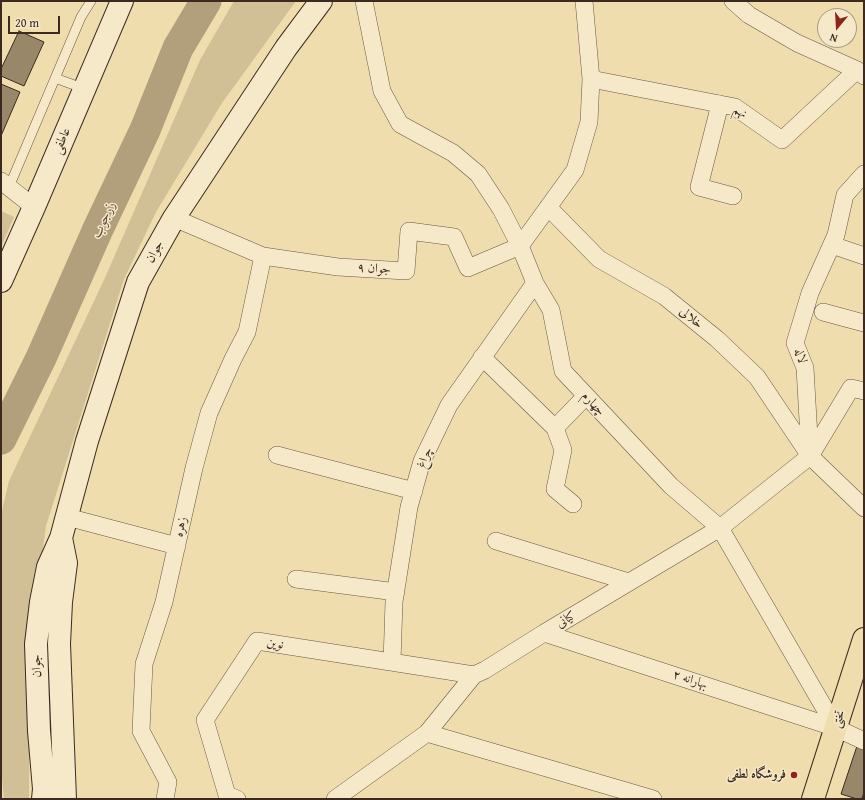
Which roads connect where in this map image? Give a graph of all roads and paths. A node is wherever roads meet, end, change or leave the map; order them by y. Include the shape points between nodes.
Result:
1 (91, 1) edge
2 (122, 1) edge
3 (321, 1) edge
4 (364, 1) edge
5 (584, 1) edge
6 (733, 1) edge
7 (861, 73) edge
8 (55, 78) junction
9 (591, 79) junction
10 (85, 89) junction
11 (720, 104) junction
12 (864, 174) edge
13 (5, 184) edge
14 (733, 196) dead end
15 (34, 207) junction
16 (548, 208) junction
17 (174, 218) junction
18 (832, 244) junction
19 (520, 246) junction
20 (263, 256) junction
21 (864, 256) edge
22 (1, 281) edge
23 (535, 283) junction
24 (823, 312) dead end
25 (864, 323) edge
26 (482, 357) junction
27 (864, 391) edge
28 (586, 396) junction
29 (555, 428) junction
30 (277, 455) dead end
31 (810, 456) junction
32 (414, 491) junction
33 (573, 504) dead end
34 (864, 508) edge
35 (67, 517) junction
36 (720, 528) junction
37 (61, 538) junction
38 (496, 541) dead end
39 (177, 546) junction
40 (296, 579) dead end
41 (629, 582) junction
42 (396, 592) junction
43 (544, 633) junction
44 (864, 639) edge
45 (392, 662) junction
46 (474, 675) junction
47 (836, 728) junction
48 (426, 733) junction
49 (864, 741) edge
50 (43, 799) edge
51 (65, 799) edge
52 (165, 799) edge
53 (237, 799) edge
54 (335, 799) edge
55 (653, 799) edge
56 (813, 799) edge

1 - 8 lane via 81,17
2 - 10 main road, عاطفی
3 - 17 main road, جوان via 286,48
4 - 19 street, چهارم via 382,91 400,124 453,153 478,174 501,209
5 - 9 street
6 - 7 street via 749,15 797,43
7 - 11 street, نهم via 782,140 735,107
8 - 10 lane
8 - 13 lane
9 - 11 street, نهم
9 - 16 street via 589,122 575,170
10 - 15 main road, عاطفی
11 - 14 street via 699,187
12 - 18 street, لاله via 845,195
13 - 15 street
15 - 22 main road, عاطفی
16 - 19 street
16 - 31 street, خلالی via 599,259 664,296 717,339 757,377
17 - 20 street, جوان ۹
17 - 35 main road, جوان via 138,282 87,441
18 - 21 street
18 - 31 street, لاله via 810,293 795,343 805,368
19 - 20 street, جوان ۹ via 468,268 454,237 409,231 406,271 338,267
19 - 23 street, چهارم
20 - 39 street, زهره via 247,332 209,413
23 - 26 street, چراغ
23 - 28 street, چهارم via 551,310 563,371
24 - 25 street
26 - 29 street
26 - 32 street, چراغ via 449,405 422,460
27 - 31 street via 851,388
28 - 29 street
28 - 36 street, چهارم via 671,486
29 - 33 street via 563,450 555,489
30 - 32 street
31 - 34 street
31 - 36 street, کیانی
32 - 42 street, چراغ
35 - 37 main road, جوان
35 - 39 street
36 - 41 street, کیانی
36 - 47 street, چهارم
37 - 50 main road, جوان via 48,567 36,644
37 - 51 main road, جوان via 66,563 59,644
38 - 41 street
39 - 52 street, زهره via 164,602 144,664 141,730 168,782
40 - 42 street
41 - 43 street, کیانی
42 - 45 street, چراغ
43 - 46 street, کیانی
43 - 47 street, بهارانه ۲
44 - 47 main road, تختی
45 - 46 street, نوین
45 - 53 street, نوین via 257,641 205,720 226,795
46 - 48 street, کیانی
47 - 49 street, بهارانه ۲
47 - 56 main road, تختی
48 - 54 street, کیانی
48 - 55 street

